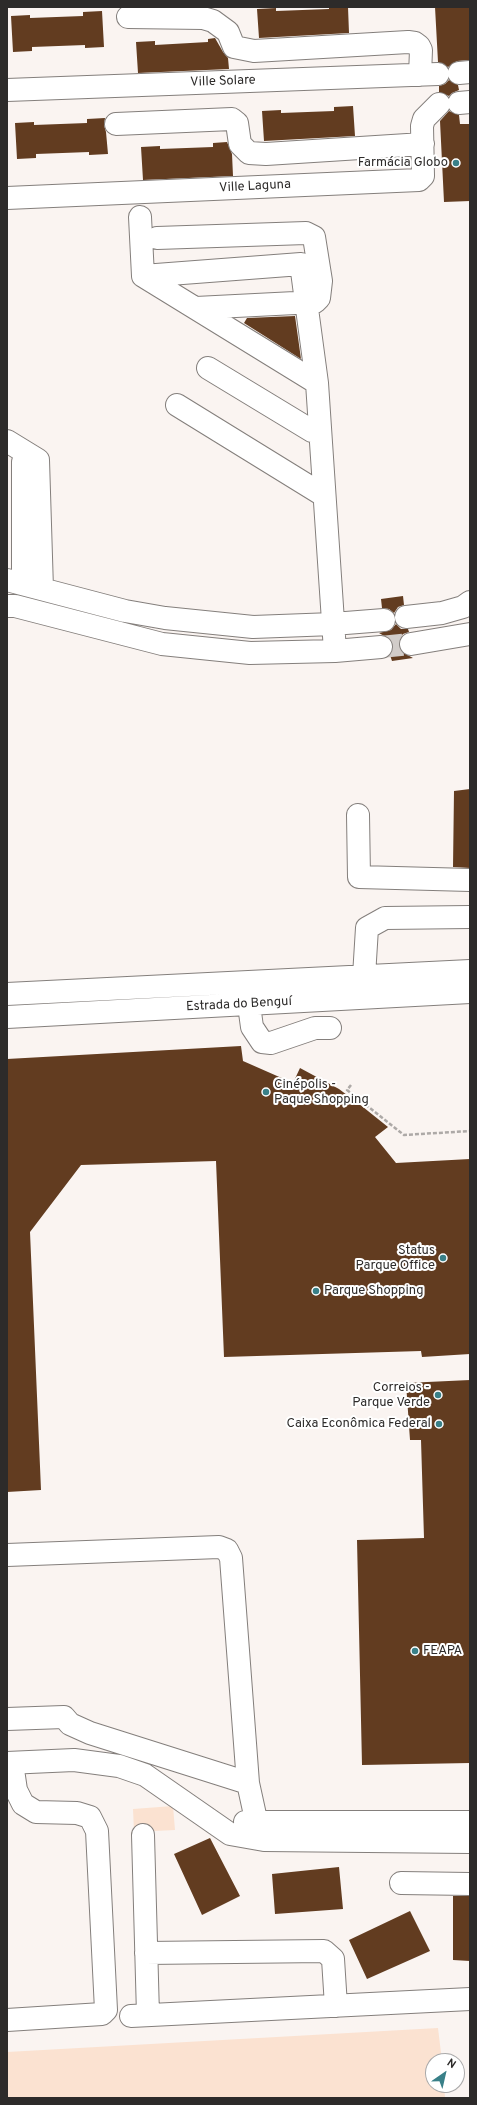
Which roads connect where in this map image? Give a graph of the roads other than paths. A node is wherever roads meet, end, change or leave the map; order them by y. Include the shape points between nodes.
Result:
1 (128, 17) dead end
2 (447, 74) edge
3 (7, 90) edge
4 (456, 103) edge
5 (116, 124) dead end
6 (423, 144) junction
7 (7, 198) edge
8 (140, 217) dead end
9 (157, 238) dead end
10 (144, 276) junction
11 (308, 304) junction
12 (196, 308) junction
13 (208, 368) dead end
14 (316, 384) junction
15 (177, 405) dead end
16 (319, 433) junction
17 (7, 441) edge
18 (323, 495) junction
19 (24, 584) edge
20 (470, 602) edge
21 (7, 606) edge
22 (125, 611) junction
23 (429, 615) junction
24 (406, 617) dead end
25 (165, 618) junction
26 (384, 620) dead end
27 (333, 624) junction
28 (123, 634) junction
29 (470, 634) edge
30 (162, 644) junction
31 (381, 647) tunnel mouth
32 (335, 651) junction
33 (358, 815) dead end
34 (470, 880) edge
35 (470, 917) edge
36 (470, 970) edge
37 (364, 976) junction
38 (470, 992) edge
39 (52, 993) junction
40 (7, 994) edge
41 (249, 1005) junction
42 (54, 1015) junction
43 (7, 1018) edge
44 (330, 1028) dead end
45 (7, 1555) edge
46 (7, 1719) edge
47 (10, 1763) edge
48 (248, 1783) junction
49 (470, 1822) edge
50 (261, 1832) junction
51 (406, 1832) junction
52 (143, 1834) dead end
53 (470, 1842) edge
54 (401, 1884) dead end
55 (470, 1884) edge
56 (146, 1953) junction
57 (470, 1999) edge
58 (336, 2006) junction
59 (7, 2020) edge

1 - 2 street via 213,20 228,32 234,47 254,51 408,42 419,46
2 - 3 street, Ville Solare
4 - 6 street, Ville Laguna via 424,119
5 - 6 street via 232,119 237,123 240,144 249,153
6 - 7 street, Ville Laguna via 423,176 419,180
8 - 10 street
9 - 11 street via 306,233 314,237 321,281 319,298
10 - 11 street via 302,264
10 - 12 street
11 - 12 street
11 - 14 street
12 - 14 street
13 - 16 street
14 - 16 street
15 - 18 street
16 - 18 street
17 - 19 street via 26,454 23,462 31,511
18 - 27 street
19 - 22 street
20 - 23 street via 456,609
21 - 28 street
22 - 25 street
22 - 28 street
23 - 24 street
23 - 29 street via 421,643
25 - 27 street via 253,627
25 - 30 street
26 - 27 street
27 - 32 street
28 - 30 street
30 - 32 street via 250,653
31 - 32 street
33 - 34 street via 359,877
35 - 37 street via 385,918 367,928
36 - 37 street, Estrada do Benguí
37 - 39 street, Estrada do Benguí
38 - 41 street, Estrada do Benguí
39 - 40 street, Estrada do Benguí
39 - 42 street
41 - 42 street, Estrada do Benguí
41 - 44 street via 252,1028 262,1042 271,1043 315,1028
42 - 43 street, Estrada do Benguí
45 - 48 street via 219,1547 227,1550 231,1558
46 - 48 street via 64,1717 70,1724 90,1733
47 - 50 street via 74,1760 119,1766 145,1775 230,1834
47 - 59 street via 16,1790 23,1804 36,1812 78,1813 90,1817 97,1830 106,2010 102,2014
48 - 50 street
49 - 51 street
50 - 51 street
51 - 53 street
52 - 56 street
54 - 55 street
56 - 58 street via 324,1951 333,1959
56 - 58 street via 139,2016
57 - 58 street

